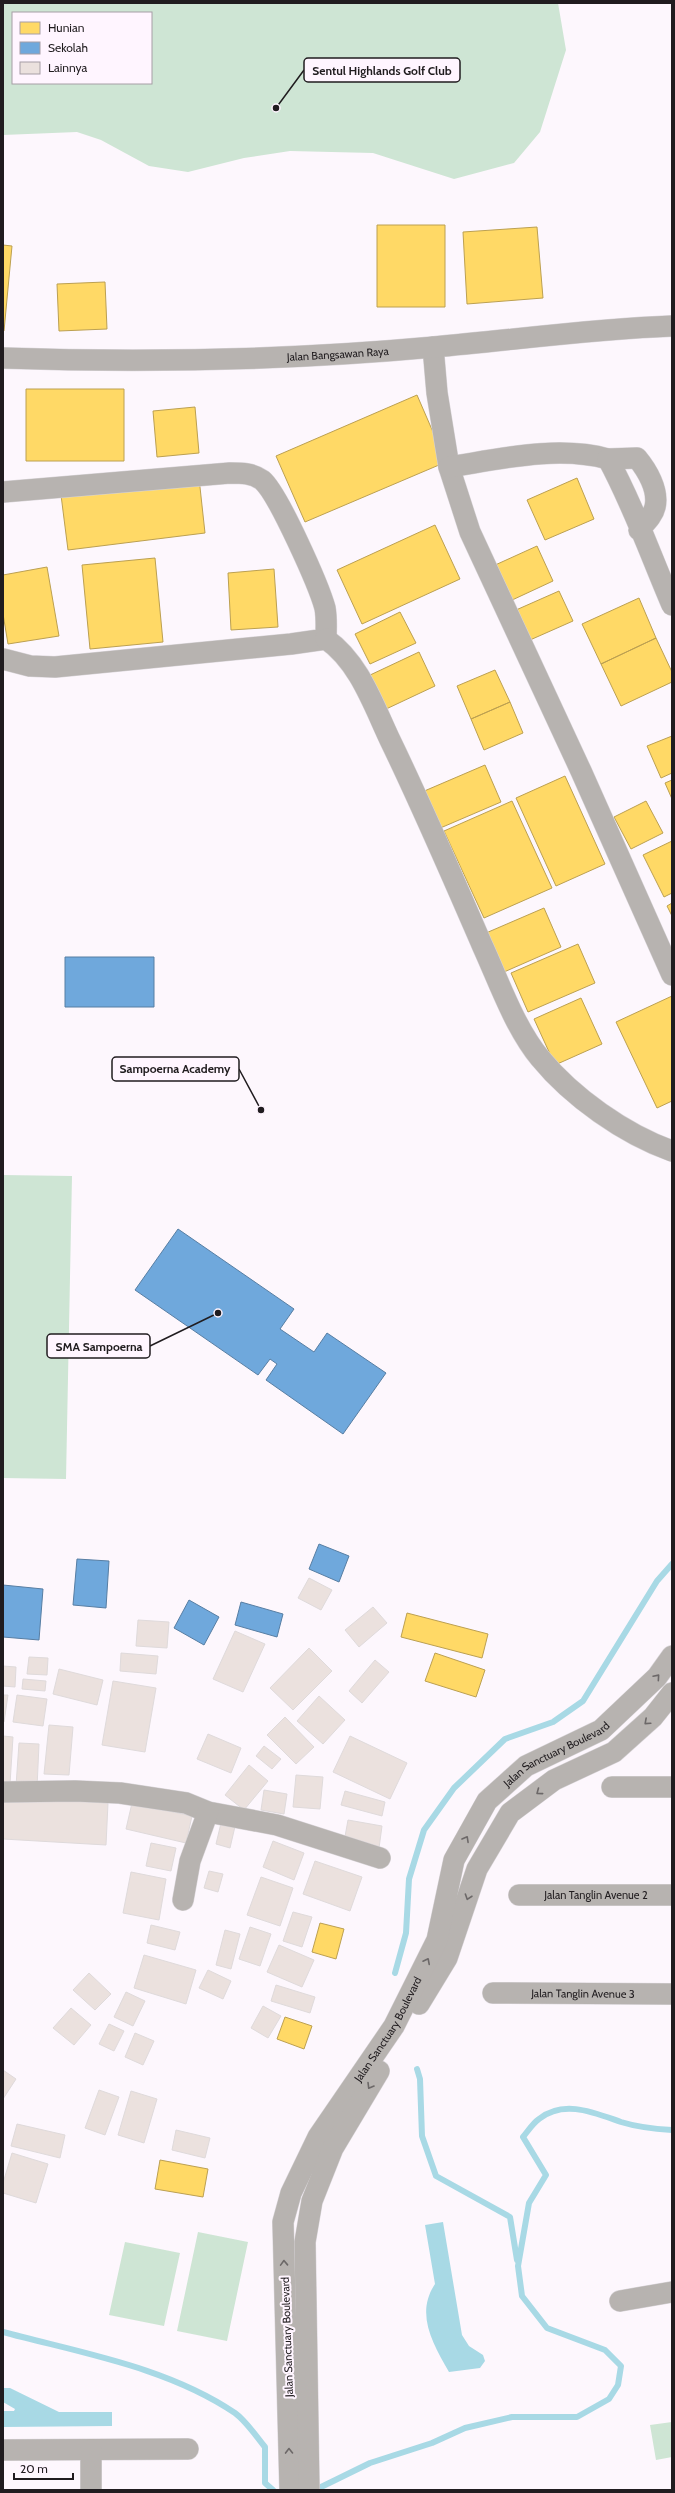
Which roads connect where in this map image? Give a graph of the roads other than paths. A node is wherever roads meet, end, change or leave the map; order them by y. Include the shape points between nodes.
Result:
1 (672, 326) edge
2 (433, 347) junction
3 (3, 358) edge
4 (608, 459) junction
5 (449, 467) junction
6 (3, 492) edge
7 (639, 530) junction
8 (672, 605) edge
9 (326, 639) junction
10 (3, 658) edge
11 (672, 975) edge
12 (672, 1151) edge
13 (672, 1656) edge
14 (672, 1693) edge
15 (612, 1787) dead end
16 (672, 1787) edge
17 (3, 1792) edge
18 (208, 1812) junction
19 (380, 1858) dead end
20 (519, 1895) dead end
21 (672, 1895) edge
22 (183, 1900) dead end
23 (493, 1993) dead end
24 (672, 1994) edge
25 (672, 2292) edge
26 (620, 2301) dead end
27 (297, 2387) junction
28 (188, 2449) dead end
29 (3, 2450) edge
30 (91, 2450) junction
31 (92, 2490) edge
32 (290, 2490) edge
33 (309, 2490) edge

1 - 2 street, Jalan Bangsawan Raya via 584,331
2 - 3 street, Jalan Bangsawan Raya via 211,360 108,362
2 - 5 street via 437,393
4 - 5 street via 592,454 572,453 534,455
4 - 7 street
4 - 7 street via 637,458 651,480 655,506
5 - 11 street via 470,532 484,564 581,771
6 - 9 street via 230,473 252,474 269,487 308,565 324,607 327,621
7 - 8 street
9 - 10 street via 55,667 30,666
9 - 12 street via 344,654 359,675 405,770 506,999 539,1057 562,1082 611,1120
27 -> 13 street, Jalan Sanctuary Boulevard via 283,2222 291,2193 318,2137 394,2026 437,1940 454,1860 487,1801 526,1766 600,1730 657,1677
14 -> 27 street, Jalan Sanctuary Boulevard via 653,1717 614,1752 554,1780 510,1813 477,1869 447,1958 333,2148 312,2202 305,2242
15 - 16 street
17 - 18 street via 120,1793 186,1804
18 - 19 street via 277,1825
18 - 22 street via 190,1861
20 - 21 street, Jalan Tanglin Avenue 2
23 - 24 street, Jalan Tanglin Avenue 3
25 - 26 street
32 -> 27 street, Jalan Sanctuary Boulevard
27 - 33 street, Jalan Sanctuary Boulevard
28 - 30 street
29 - 30 street
30 - 31 street

